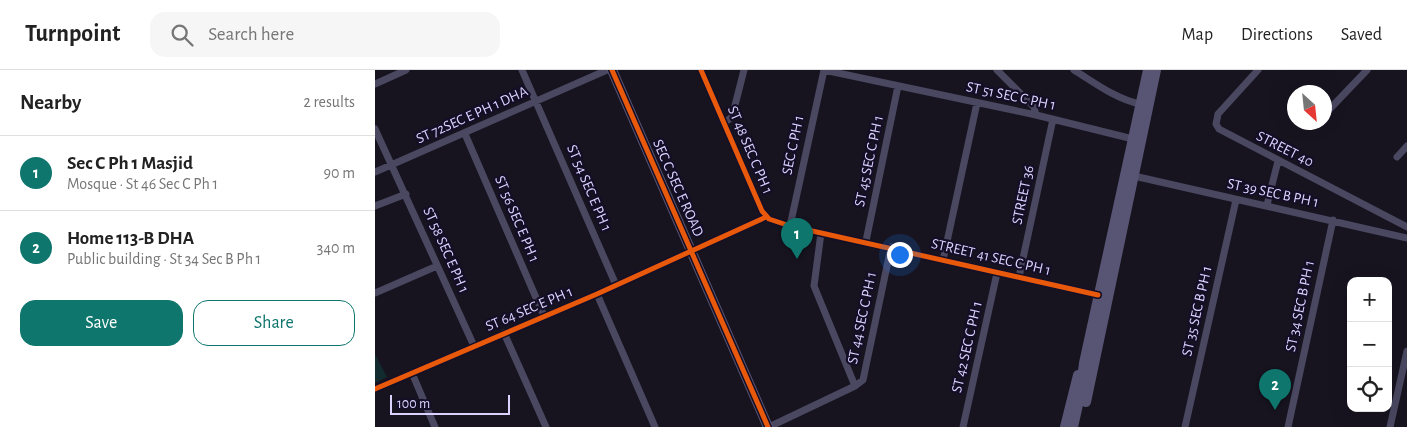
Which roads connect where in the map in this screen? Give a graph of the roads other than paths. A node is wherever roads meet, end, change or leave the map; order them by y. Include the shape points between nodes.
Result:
1 (406, 70) edge
2 (522, 70) edge
3 (607, 70) edge
4 (612, 70) edge
5 (701, 70) edge
6 (744, 70) edge
7 (824, 70) edge
8 (997, 70) edge
9 (1074, 70) edge
10 (1149, 70) edge
11 (1156, 70) edge
12 (1367, 70) edge
13 (1256, 71) edge
14 (375, 84) edge
15 (898, 86) junction
16 (537, 102) junction
17 (977, 103) junction
18 (1141, 104) junction
19 (1332, 108) edge
20 (1036, 115) junction
21 (1053, 119) junction
22 (724, 124) junction
23 (375, 129) edge
24 (465, 134) junction
25 (1133, 138) junction
26 (1407, 146) edge
27 (1397, 157) dead end
28 (1278, 161) junction
29 (393, 165) junction
30 (375, 172) edge
31 (1134, 176) junction
32 (406, 194) junction
33 (1236, 200) junction
34 (1267, 205) junction
35 (375, 206) edge
36 (766, 217) junction
37 (1333, 220) junction
38 (790, 226) junction
39 (1407, 227) edge
40 (821, 233) junction
41 (1407, 238) edge
42 (866, 241) junction
43 (891, 247) junction
44 (692, 251) junction
45 (943, 260) junction
46 (437, 266) junction
47 (997, 273) junction
48 (1019, 277) junction
49 (616, 285) junction
50 (375, 292) edge
51 (597, 294) junction
52 (1098, 295) junction
53 (544, 316) junction
54 (504, 333) junction
55 (474, 346) junction
56 (1407, 351) edge
57 (1084, 363) junction
58 (1405, 369) edge
59 (412, 373) junction
60 (855, 386) junction
61 (375, 389) edge
62 (435, 427) edge
63 (546, 427) edge
64 (655, 427) edge
65 (769, 427) edge
66 (963, 427) edge
67 (1065, 427) edge
68 (1073, 427) edge
69 (1080, 427) edge
70 (1185, 427) edge
71 (1288, 427) edge
72 (1390, 427) edge

1 - 14 street
2 - 16 street, ST 54 SEC E PH 1
3 - 16 street, ST 72SEC E PH 1 DHA
4 - 44 main road, SEC C SEC E ROAD
5 - 22 street, ST 48 SEC C PH 1
6 - 22 street via 732,117
7 - 15 street, ST 51 SEC C PH 1
7 - 38 street, SEC C PH 1
8 - 20 street via 1034,106
9 - 18 street via 1126,101
10 - 18 main road
11 - 31 main road
12 - 19 street
13 - 28 street, STREET 40 via 1218,114 1217,124 1224,132
15 - 17 street, ST 51 SEC C PH 1
15 - 42 street, ST 45 SEC C PH 1
16 - 24 street, ST 72SEC E PH 1 DHA
16 - 49 street, ST 54 SEC E PH 1
17 - 20 street, ST 51 SEC C PH 1
17 - 45 street
18 - 25 main road
20 - 21 street, ST 51 SEC C PH 1
21 - 25 street, ST 51 SEC C PH 1
21 - 48 street, STREET 36
22 - 36 street, ST 48 SEC C PH 1
23 - 29 street, ST 58 SEC E PH 1
24 - 29 street, ST 72SEC E PH 1 DHA
24 - 53 street, ST 56 SEC E PH 1
25 - 52 main road
26 - 27 street
28 - 34 street
28 - 39 street, STREET 40
29 - 30 street, ST 72SEC E PH 1 DHA
29 - 32 street, ST 58 SEC E PH 1
31 - 33 street, ST 39 SEC B PH 1
31 - 69 main road
32 - 35 street
32 - 46 street, ST 58 SEC E PH 1
33 - 34 street, ST 39 SEC B PH 1
33 - 70 street, ST 35 SEC B PH 1
34 - 37 street, ST 39 SEC B PH 1
36 - 38 street, ST 48 SEC C PH 1
36 - 44 street, ST 64 SEC E PH 1
37 - 41 street, ST 39 SEC B PH 1
37 - 71 street, ST 34 SEC B PH 1
38 - 40 street, STREET 41 SEC C PH 1
40 - 42 street, STREET 41 SEC C PH 1
40 - 60 street via 814,286
42 - 43 street, STREET 41 SEC C PH 1
43 - 45 street, STREET 41 SEC C PH 1
43 - 60 street, ST 44 SEC C PH 1 via 863,380
44 - 49 street, ST 64 SEC E PH 1
44 - 65 main road, SEC C SEC E ROAD
45 - 47 street, STREET 41 SEC C PH 1
46 - 50 street
46 - 55 street, ST 58 SEC E PH 1
47 - 48 street, STREET 41 SEC C PH 1
47 - 66 street, ST 42 SEC C PH 1
48 - 52 street, STREET 41 SEC C PH 1
49 - 51 street, ST 64 SEC E PH 1
51 - 53 street, ST 64 SEC E PH 1
51 - 64 street
52 - 57 main road
53 - 54 street, ST 64 SEC E PH 1
54 - 55 street, ST 64 SEC E PH 1
54 - 63 street
55 - 59 street, ST 64 SEC E PH 1
56 - 58 street
57 - 67 main road via 1076,379
57 - 68 main road
58 - 72 street
59 - 61 street, ST 64 SEC E PH 1
59 - 62 street
60 - 65 street, ST 44 SEC C PH 1

